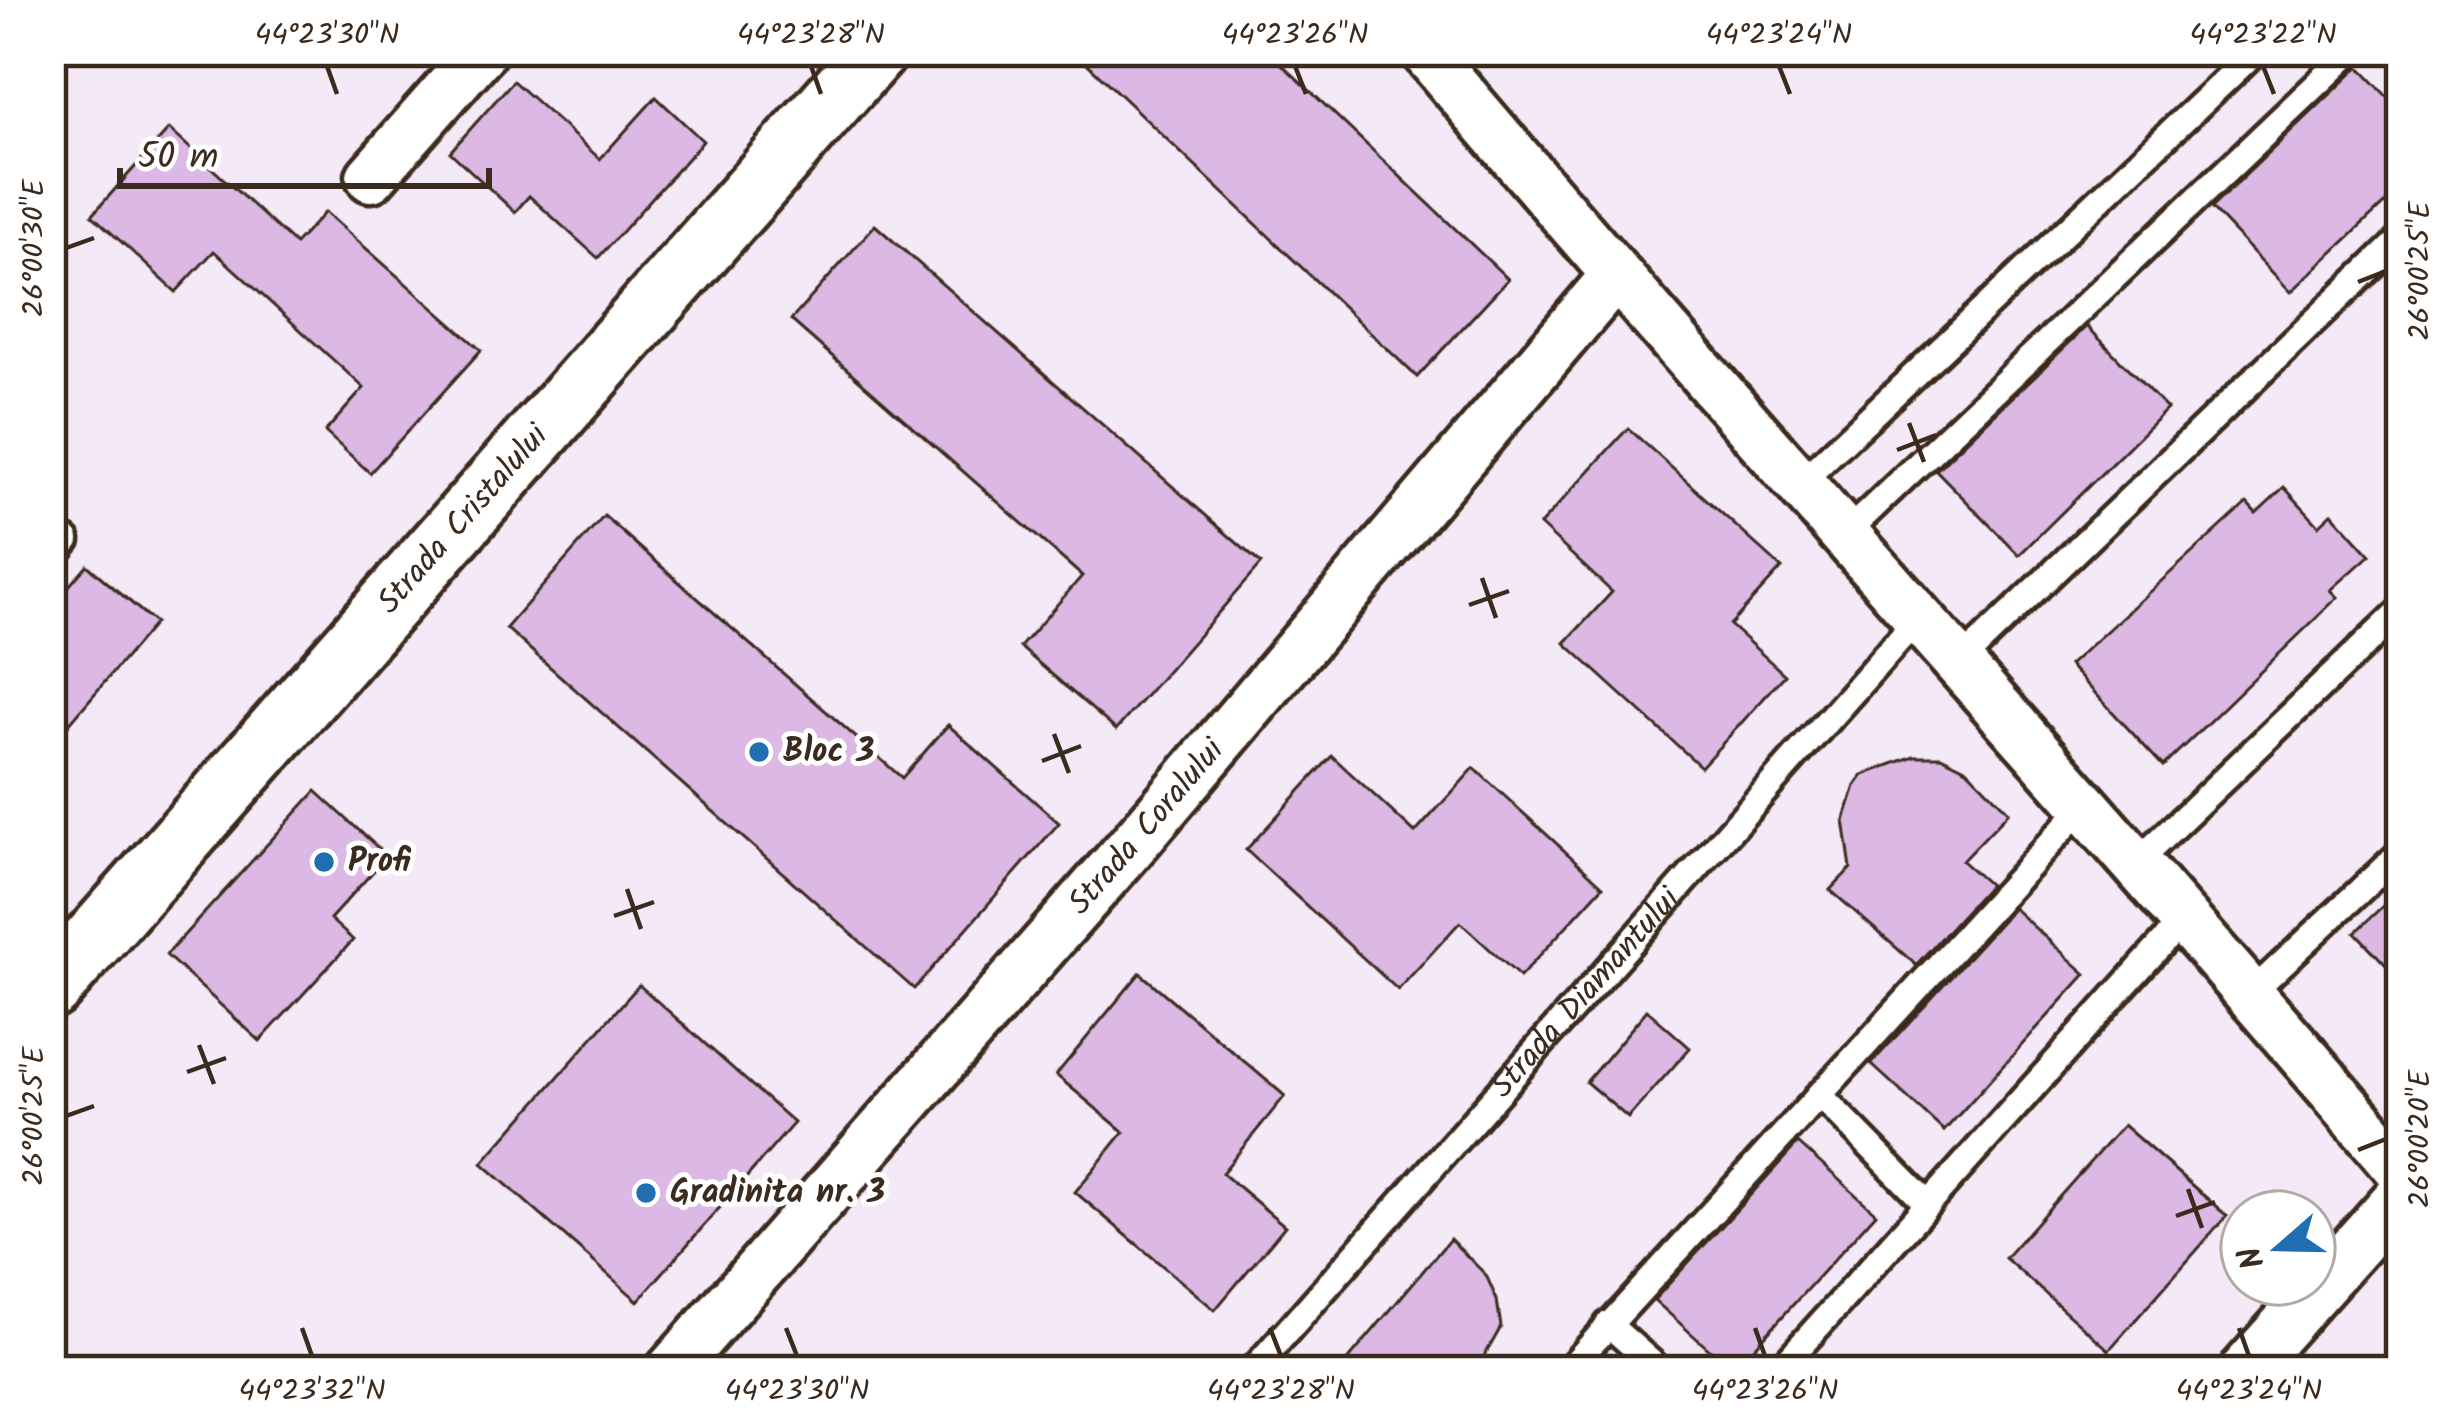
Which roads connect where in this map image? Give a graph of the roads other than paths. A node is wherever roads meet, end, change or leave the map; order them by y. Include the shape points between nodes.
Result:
1 (482, 51) edge
2 (841, 51) edge
3 (876, 51) edge
4 (1425, 51) edge
5 (2256, 51) edge
6 (2352, 51) edge
7 (370, 177) dead end
8 (2401, 238) edge
9 (1615, 276) junction
10 (626, 318) junction
11 (1798, 485) junction
12 (1844, 535) junction
13 (2401, 610) edge
14 (1919, 617) junction
15 (1960, 662) junction
16 (2084, 806) junction
17 (2401, 853) edge
18 (2135, 864) junction
19 (2183, 920) junction
20 (51, 946) edge
21 (51, 988) edge
22 (2249, 994) junction
23 (1819, 1094) junction
24 (2397, 1164) edge
25 (1927, 1204) junction
26 (1608, 1324) junction
27 (670, 1371) edge
28 (1252, 1371) edge
29 (1567, 1371) edge
30 (1660, 1371) edge
31 (1778, 1371) edge
32 (2244, 1371) edge

1 - 7 street
2 - 10 street, Strada Cristalului
3 - 10 street, Strada Cristalului
4 - 9 street
5 - 11 lane
6 - 12 lane
8 - 15 lane
9 - 11 street
9 - 27 street, Strada Coralului via 1130,848
10 - 20 street, Strada Cristalului
10 - 21 street, Strada Cristalului
11 - 12 street
12 - 14 street
13 - 18 lane
14 - 15 street
14 - 28 lane, Strada Diamantului
15 - 16 street
16 - 18 street
16 - 23 lane
17 - 22 lane
18 - 19 street
19 - 22 street
19 - 25 lane
22 - 24 street
23 - 25 lane
23 - 26 lane
24 - 32 street
25 - 31 lane
26 - 29 lane
26 - 30 lane

